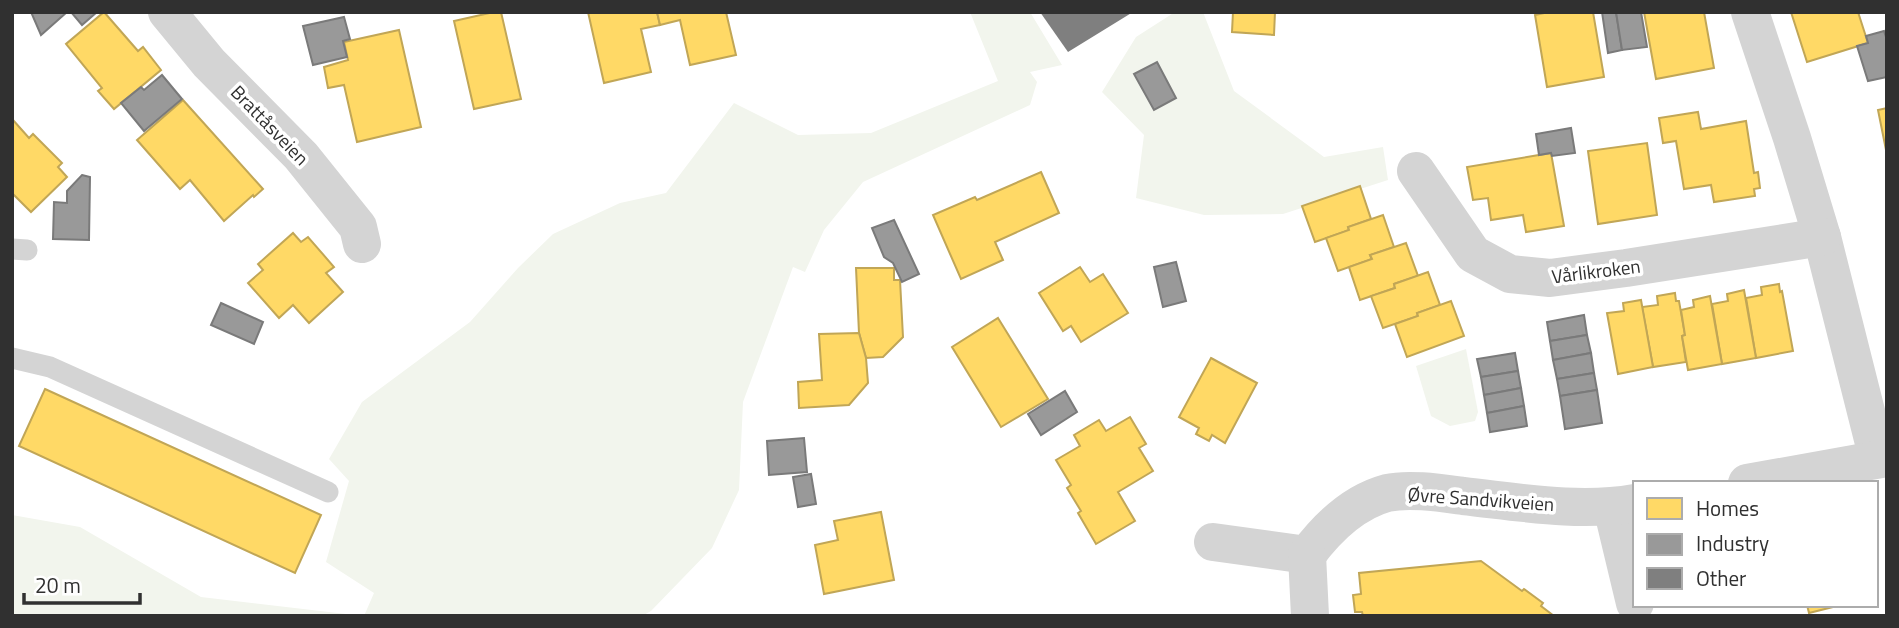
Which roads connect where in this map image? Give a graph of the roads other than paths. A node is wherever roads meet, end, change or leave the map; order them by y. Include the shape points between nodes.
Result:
1 (167, 12) edge
2 (1750, 12) edge
3 (1416, 171) dead end
4 (1822, 237) junction
5 (362, 244) dead end
6 (12, 358) edge
7 (1882, 459) edge
8 (1758, 481) edge
9 (328, 492) dead end
10 (1624, 505) edge
11 (1213, 542) dead end
12 (1307, 555) junction
13 (1633, 586) edge
14 (1310, 616) edge

1 - 5 street, Brattåsveien via 209,63 301,156 358,227
2 - 4 street
3 - 4 street, Vårlikroken via 1473,254 1510,274 1550,278
4 - 7 street
6 - 9 lane via 50,368
7 - 8 street
10 - 12 street, Øvre Sandvikveien via 1570,506 1425,492 1388,493 1347,513
10 - 13 street
11 - 12 street
12 - 14 street

